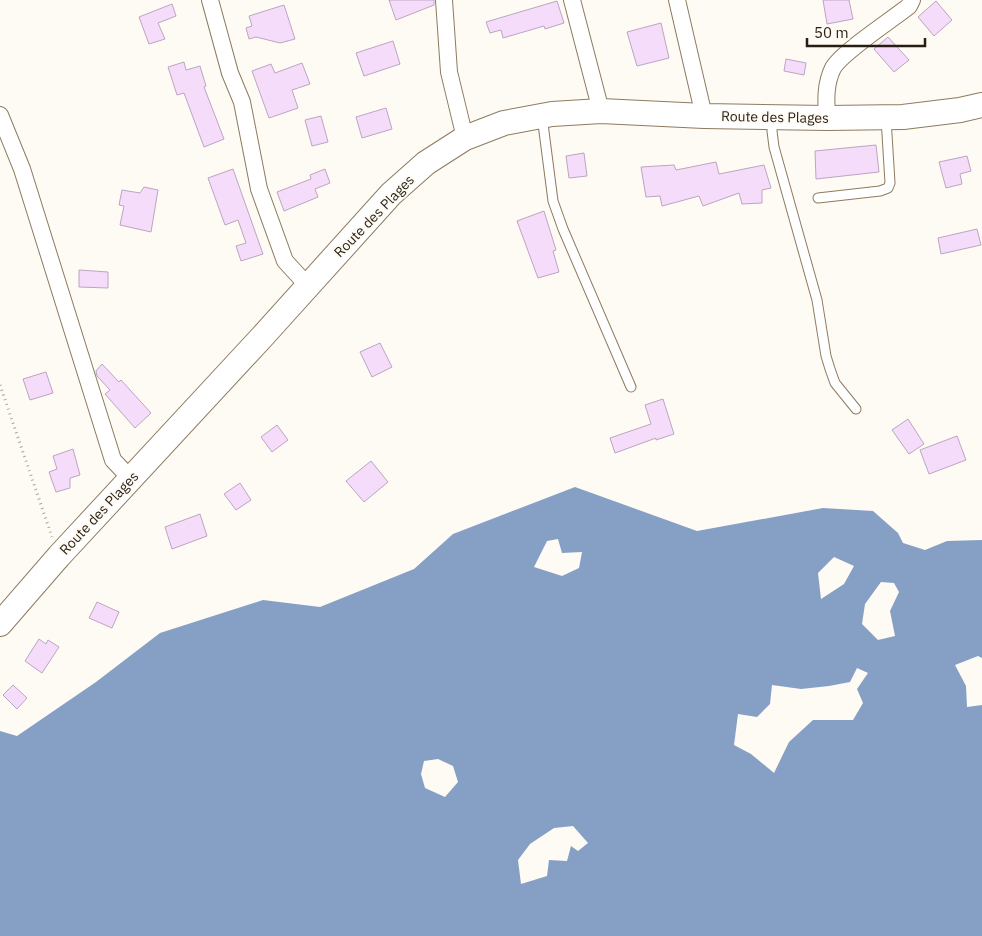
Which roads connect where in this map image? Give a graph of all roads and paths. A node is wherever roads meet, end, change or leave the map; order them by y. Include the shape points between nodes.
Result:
1 (210, 0) edge
2 (444, 0) edge
3 (572, 0) edge
4 (677, 0) edge
5 (912, 0) edge
6 (982, 105) edge
7 (602, 112) junction
8 (0, 115) edge
9 (542, 116) junction
10 (704, 116) junction
11 (773, 117) junction
12 (827, 118) junction
13 (886, 118) junction
14 (465, 138) junction
15 (818, 198) dead end
16 (308, 286) junction
17 (0, 385) edge
18 (631, 387) dead end
19 (856, 409) dead end
20 (130, 479) junction
21 (59, 556) junction
22 (0, 624) edge

1 - 16 street via 230,73 242,102 259,189 285,261
2 - 14 street via 449,72
3 - 7 street
4 - 10 street
5 - 12 street via 909,6 848,53 834,68 826,93
6 - 13 street, Route des Plages
7 - 9 street, Route des Plages
7 - 10 street, Route des Plages
8 - 20 street via 22,169 113,460
9 - 14 street, Route des Plages via 504,123
9 - 18 lane via 550,186 563,230
10 - 11 street, Route des Plages
11 - 12 street, Route des Plages
11 - 19 lane via 774,147 817,300 826,356 835,383
12 - 13 street, Route des Plages
13 - 15 lane via 888,188
14 - 16 street, Route des Plages via 426,163 391,194
16 - 20 street, Route des Plages
17 - 21 path
20 - 21 street, Route des Plages
21 - 22 street, Route des Plages

